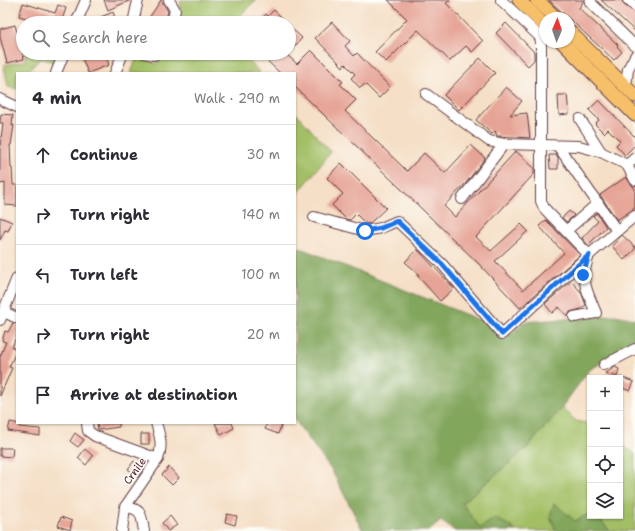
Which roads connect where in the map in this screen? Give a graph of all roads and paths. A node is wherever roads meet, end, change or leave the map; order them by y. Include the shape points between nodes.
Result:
1 (86, 0) edge
2 (138, 0) edge
3 (169, 0) edge
4 (501, 0) edge
5 (519, 0) edge
6 (537, 0) edge
7 (591, 0) edge
8 (628, 0) edge
9 (635, 6) edge
10 (550, 12) edge
11 (79, 16) edge
12 (135, 16) edge
13 (174, 16) edge
14 (539, 20) edge
15 (575, 37) edge
16 (635, 46) edge
17 (568, 48) edge
18 (635, 56) edge
19 (61, 60) edge
20 (120, 60) edge
21 (56, 72) edge
22 (115, 72) edge
23 (630, 91) edge
24 (426, 94) dead end
25 (0, 99) edge
26 (16, 107) edge
27 (635, 114) edge
28 (580, 119) dead end
29 (504, 144) junction
30 (540, 146) junction
31 (558, 146) junction
32 (601, 152) junction
33 (635, 158) edge
34 (627, 165) junction
35 (635, 180) edge
36 (462, 199) dead end
37 (598, 203) junction
38 (635, 216) edge
39 (314, 217) dead end
40 (566, 231) junction
41 (618, 231) junction
42 (589, 255) junction
43 (16, 281) edge
44 (2, 316) edge
45 (574, 317) dead end
46 (16, 318) edge
47 (635, 349) edge
48 (604, 365) dead end
49 (87, 424) edge
50 (156, 424) edge
51 (158, 459) junction
52 (125, 507) junction
53 (122, 531) edge
54 (144, 531) edge

1 - 11 street
2 - 12 street
3 - 13 street via 175,10
4 - 30 street via 539,36 541,41
5 - 14 main road
6 - 10 main road
7 - 16 street via 590,2
8 - 9 street
15 - 23 main road
17 - 27 main road
18 - 23 street via 628,69
19 - 21 street
20 - 22 street
24 - 29 street via 489,141
25 - 26 street
28 - 32 street
29 - 30 street
29 - 36 street
30 - 31 street
30 - 40 street via 541,201 544,208
31 - 32 street via 579,146
31 - 37 street
32 - 34 street
33 - 34 street
34 - 35 street
37 - 40 street
37 - 41 street
38 - 41 street
39 - 42 street via 365,231 397,221 442,264 502,334
40 - 42 street
41 - 42 street
42 - 45 street via 584,268 584,284 596,313
43 - 44 street
44 - 46 street
47 - 48 street
49 - 51 street via 88,432 94,436
50 - 51 street, Crnile via 161,442
51 - 52 street, Crnile
52 - 53 street, Crnile
52 - 54 street via 140,511

